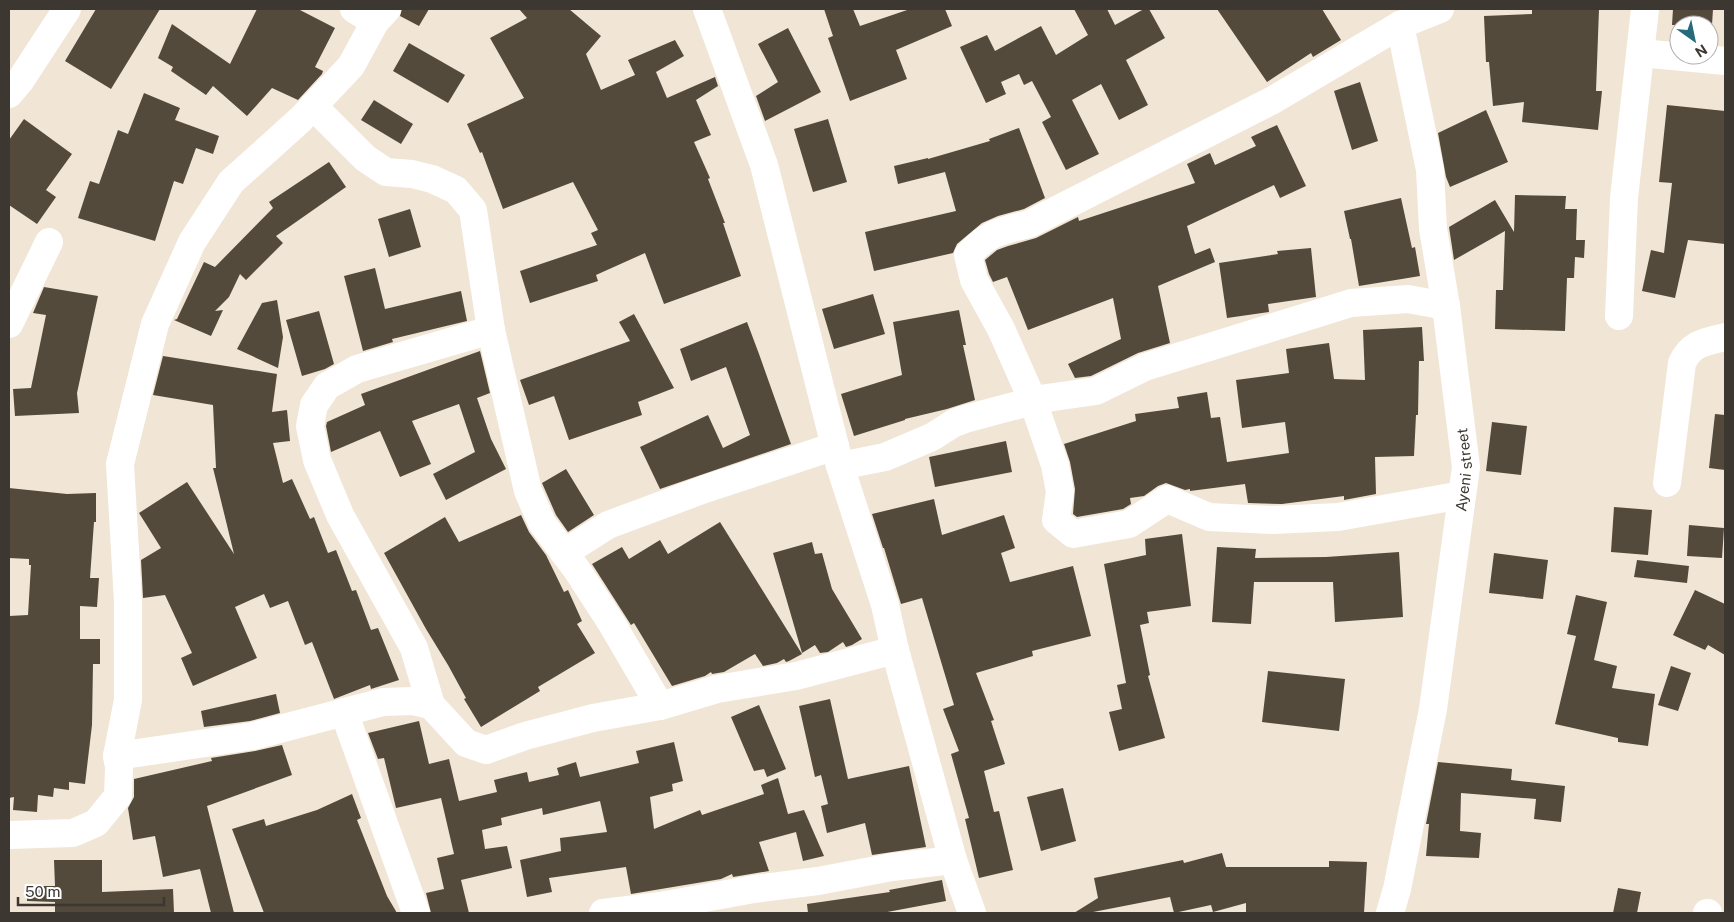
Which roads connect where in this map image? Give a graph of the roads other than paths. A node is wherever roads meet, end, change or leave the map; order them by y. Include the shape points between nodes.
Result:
1 (67, 9) edge
2 (707, 9) edge
3 (1440, 9) edge
4 (1645, 9) edge
5 (372, 13) edge
6 (1400, 25) junction
7 (1640, 53) junction
8 (1725, 61) edge
9 (9, 94) edge
10 (313, 106) junction
11 (49, 242) dead end
12 (1446, 306) junction
13 (1619, 316) dead end
14 (9, 324) edge
15 (491, 330) junction
16 (1725, 336) edge
17 (1033, 401) junction
18 (838, 456) junction
19 (1667, 483) dead end
20 (1462, 495) junction
21 (564, 553) junction
22 (895, 650) junction
23 (431, 705) junction
24 (660, 706) junction
25 (344, 712) junction
26 (117, 756) junction
27 (9, 835) edge
28 (953, 860) junction
29 (661, 910) edge
30 (416, 913) edge
31 (603, 913) edge
32 (972, 913) edge
33 (1390, 913) edge

1 - 9 street
2 - 18 street via 764,165
3 - 6 street
4 - 7 street
5 - 10 street via 351,66
6 - 12 street, Ayeni street via 1430,170 1433,229
6 - 17 street via 1273,100 1208,134 1029,224 982,240 968,255 974,280 1001,329
7 - 8 street
7 - 13 street via 1624,198
10 - 15 street via 365,158 386,172 432,179 456,190 473,210
10 - 26 street via 231,182 192,242 155,324 120,464 128,602 128,700
11 - 14 street
12 - 17 street via 1408,299 1351,303 1145,367 1096,390
12 - 20 street, Ayeni street via 1466,467
15 - 21 street via 528,491 542,523
15 - 23 street via 357,369 327,386 314,405 310,426 317,460 340,515 414,648
16 - 19 street via 1691,348 1682,363
17 - 18 street via 954,423 932,437 885,457
17 - 20 street via 1055,465 1060,492 1056,520 1073,534 1129,524 1167,499 1209,517 1274,520 1338,517
18 - 21 street via 702,490 608,525
18 - 22 street via 885,606
20 - 33 street, Ayeni street via 1433,709
21 - 24 street via 612,624
22 - 24 street via 796,676 717,688
22 - 28 street
23 - 24 street via 466,743 486,750 585,720
23 - 25 street via 413,701 384,702
25 - 26 street via 253,736
25 - 30 street
26 - 27 street via 118,796 96,823 73,833
28 - 29 street via 754,889
28 - 32 street
29 - 31 street

